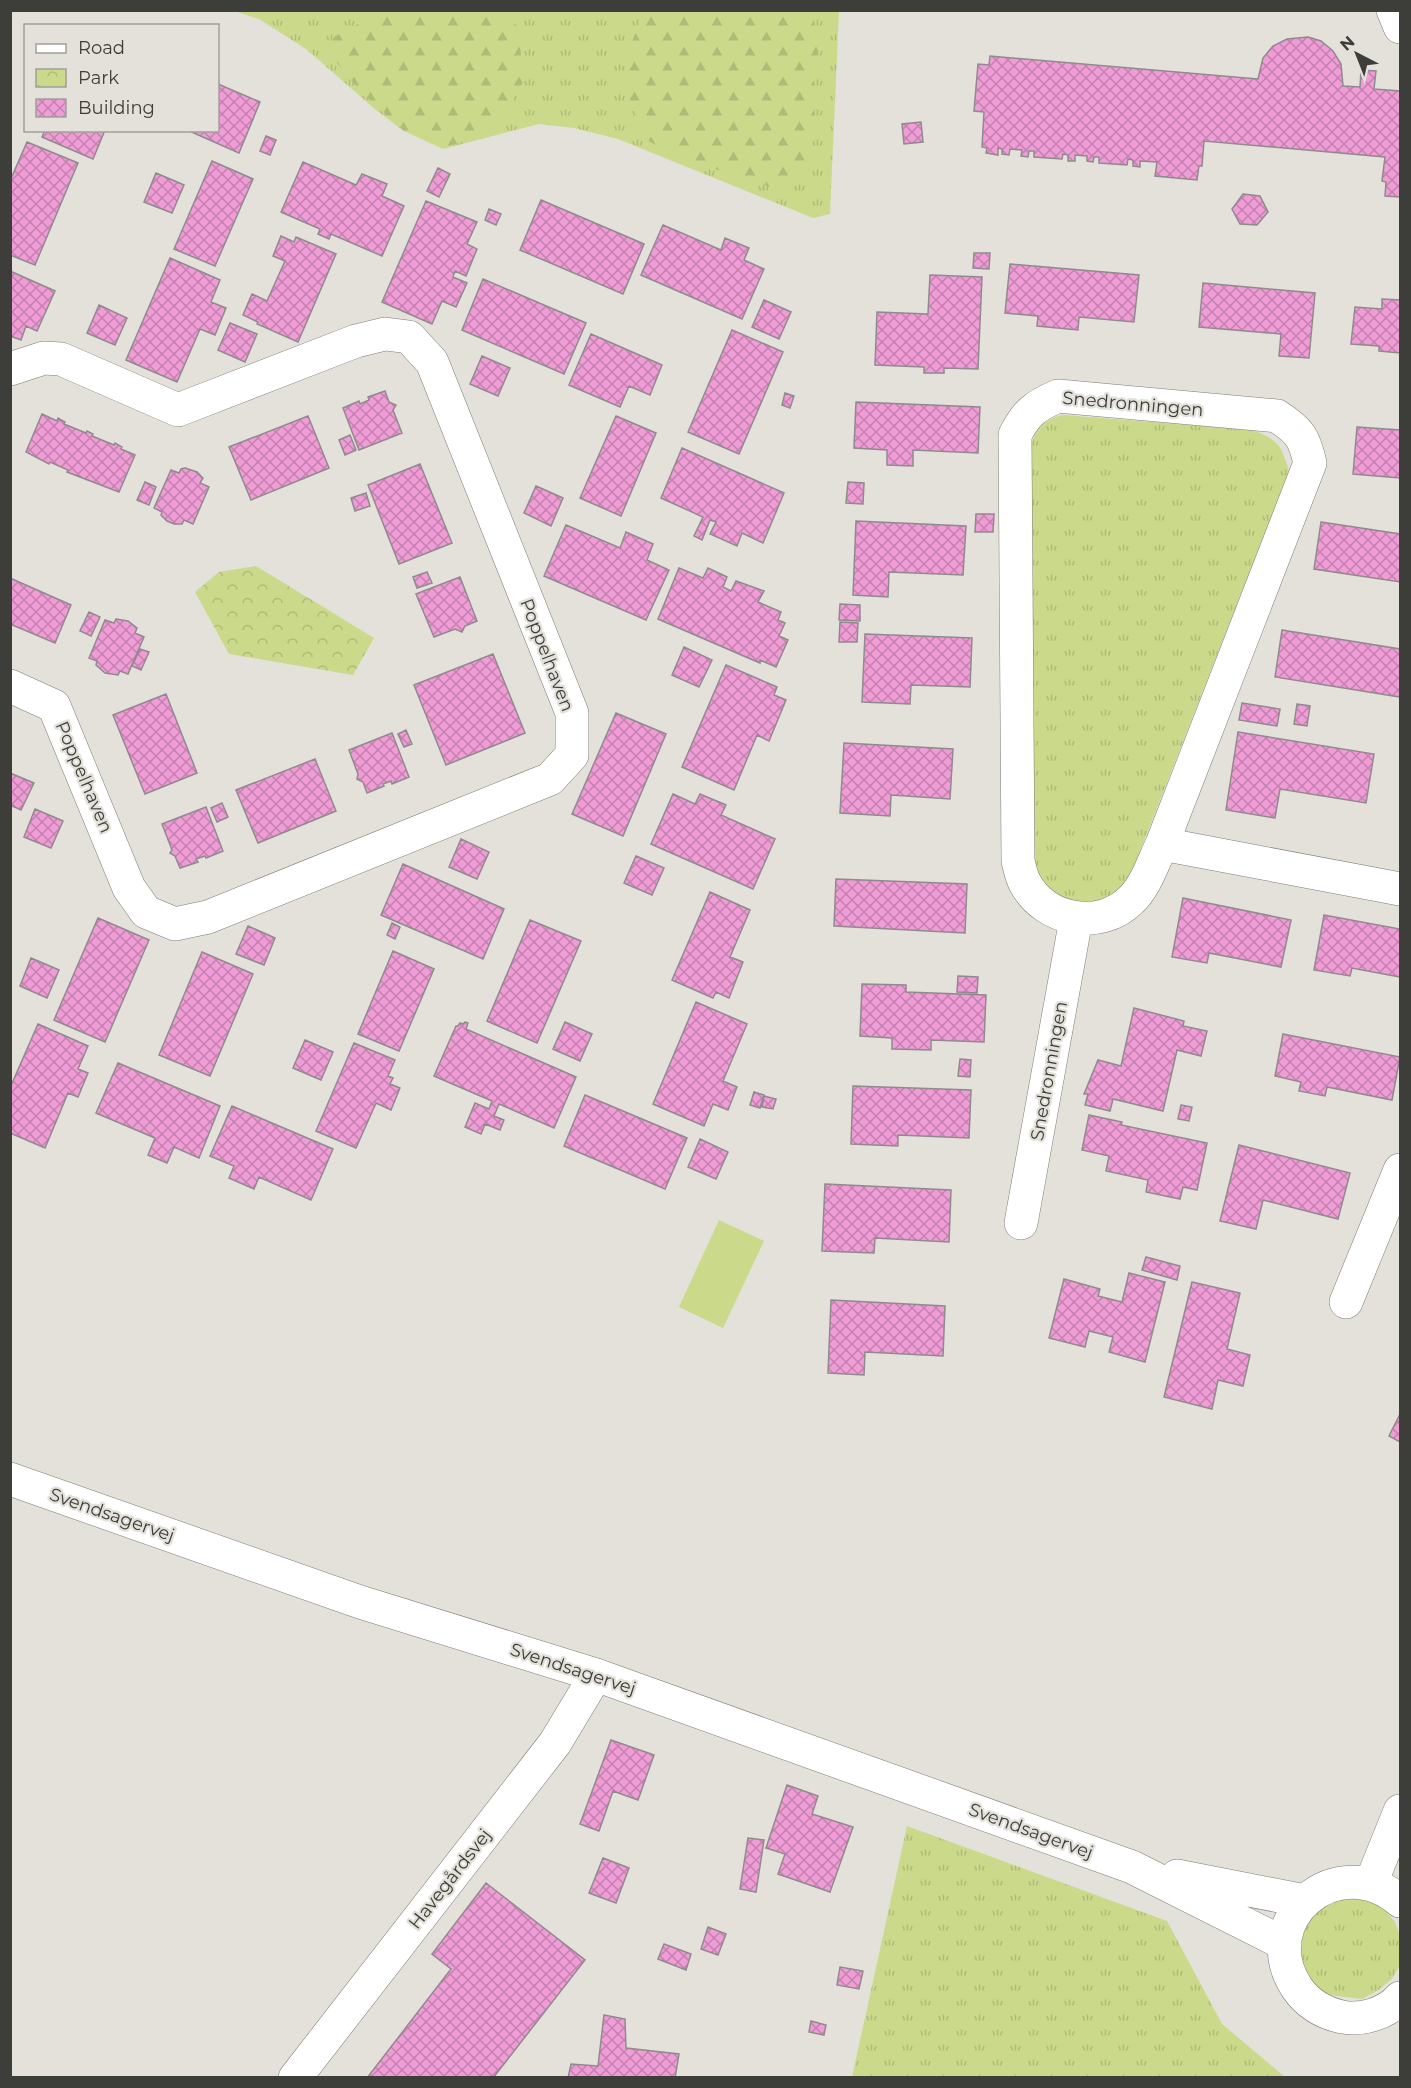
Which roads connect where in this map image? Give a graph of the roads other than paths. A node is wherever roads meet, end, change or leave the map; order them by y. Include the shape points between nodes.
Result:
1 (1393, 10) edge
2 (1401, 27) edge
3 (10, 369) edge
4 (10, 686) edge
5 (1162, 844) junction
6 (1401, 889) edge
7 (1076, 919) junction
8 (1401, 1170) edge
9 (1021, 1223) dead end
10 (1346, 1302) dead end
11 (10, 1479) edge
12 (596, 1675) junction
13 (1401, 1811) edge
14 (1132, 1867) junction
15 (1371, 1883) junction
16 (1305, 1901) junction
17 (1401, 1901) edge
18 (1285, 1944) junction
19 (1399, 2001) edge
20 (295, 2078) edge

1 - 2 street
3 - 4 street, Poppelhaven via 44,358 61,359 178,410 356,341 385,334 409,337 432,362 572,713 572,755 550,779 208,917 175,924 146,912 129,888 54,706
5 - 6 street
5 - 7 street, Snedronningen via 1132,900 1115,912
5 - 7 street, Snedronningen via 1310,463 1300,435 1277,416 1058,396 1024,417 1016,435 1018,861 1024,882 1037,900 1055,913
7 - 9 street, Snedronningen
8 - 10 street
11 - 12 street, Svendsagervej via 360,1602
12 - 14 street, Svendsagervej
12 - 20 street, Havegårdsvej via 555,1743
13 - 15 street
14 - 16 street, Svendsagervej
14 - 18 street, Svendsagervej
15 - 16 street via 1335,1883
15 - 17 street
16 - 18 street via 1291,1921
18 - 19 street via 1291,1979 1307,2000 1330,2014 1365,2017

